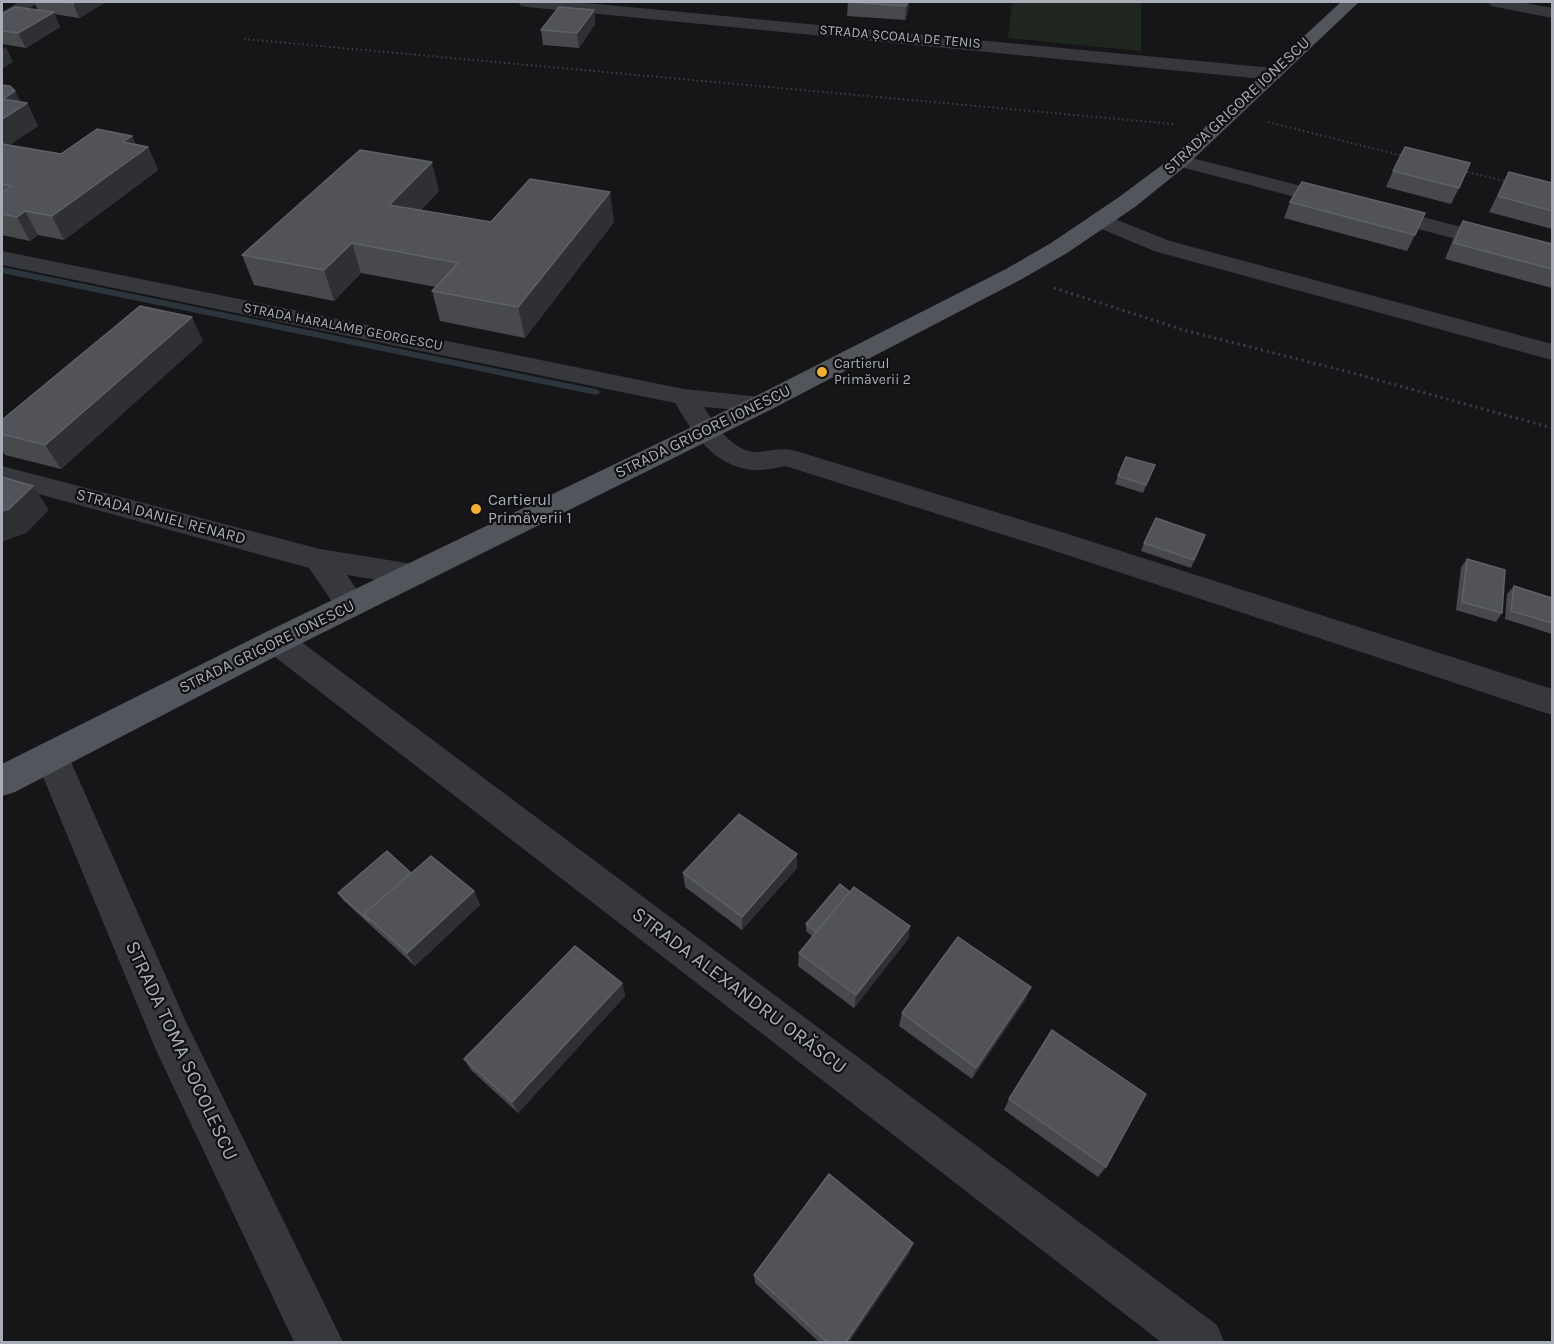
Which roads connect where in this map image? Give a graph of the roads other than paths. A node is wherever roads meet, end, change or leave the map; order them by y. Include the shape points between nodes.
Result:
1 (30, 2) edge
2 (528, 2) edge
3 (1350, 2) edge
4 (1497, 2) edge
5 (1552, 13) edge
6 (2, 19) edge
7 (1273, 74) junction
8 (1180, 161) junction
9 (1100, 220) junction
10 (1552, 257) edge
11 (2, 258) edge
12 (1552, 352) edge
13 (684, 397) junction
14 (762, 404) junction
15 (706, 431) junction
16 (2, 475) edge
17 (320, 560) junction
18 (413, 575) junction
19 (351, 605) junction
20 (277, 641) junction
21 (1552, 702) edge
22 (51, 755) junction
23 (2, 781) edge
24 (319, 1342) edge
25 (1200, 1342) edge

1 - 6 street
2 - 7 street, STRADA ȘCOALA DE TENIS
3 - 7 main road, STRADA GRIGORE IONESCU
4 - 5 street
7 - 8 main road, STRADA GRIGORE IONESCU
8 - 9 main road, STRADA GRIGORE IONESCU
8 - 10 street
9 - 12 street via 1162,246
9 - 14 main road, STRADA GRIGORE IONESCU via 1014,274
11 - 13 street, STRADA HARALAMB GEORGESCU
13 - 14 street, STRADA HARALAMB GEORGESCU
13 - 15 street
14 - 15 main road, STRADA GRIGORE IONESCU
15 - 18 main road, STRADA GRIGORE IONESCU
15 - 21 street via 725,450 752,461 786,457
16 - 17 street, STRADA DANIEL RENARD
17 - 18 street, STRADA DANIEL RENARD
17 - 19 street
18 - 19 main road, STRADA GRIGORE IONESCU
19 - 20 main road, STRADA GRIGORE IONESCU
20 - 22 main road, STRADA GRIGORE IONESCU
20 - 25 street, STRADA ALEXANDRU ORĂSCU
22 - 23 main road, STRADA GRIGORE IONESCU
22 - 24 street, STRADA TOMA SOCOLESCU via 171,1036

